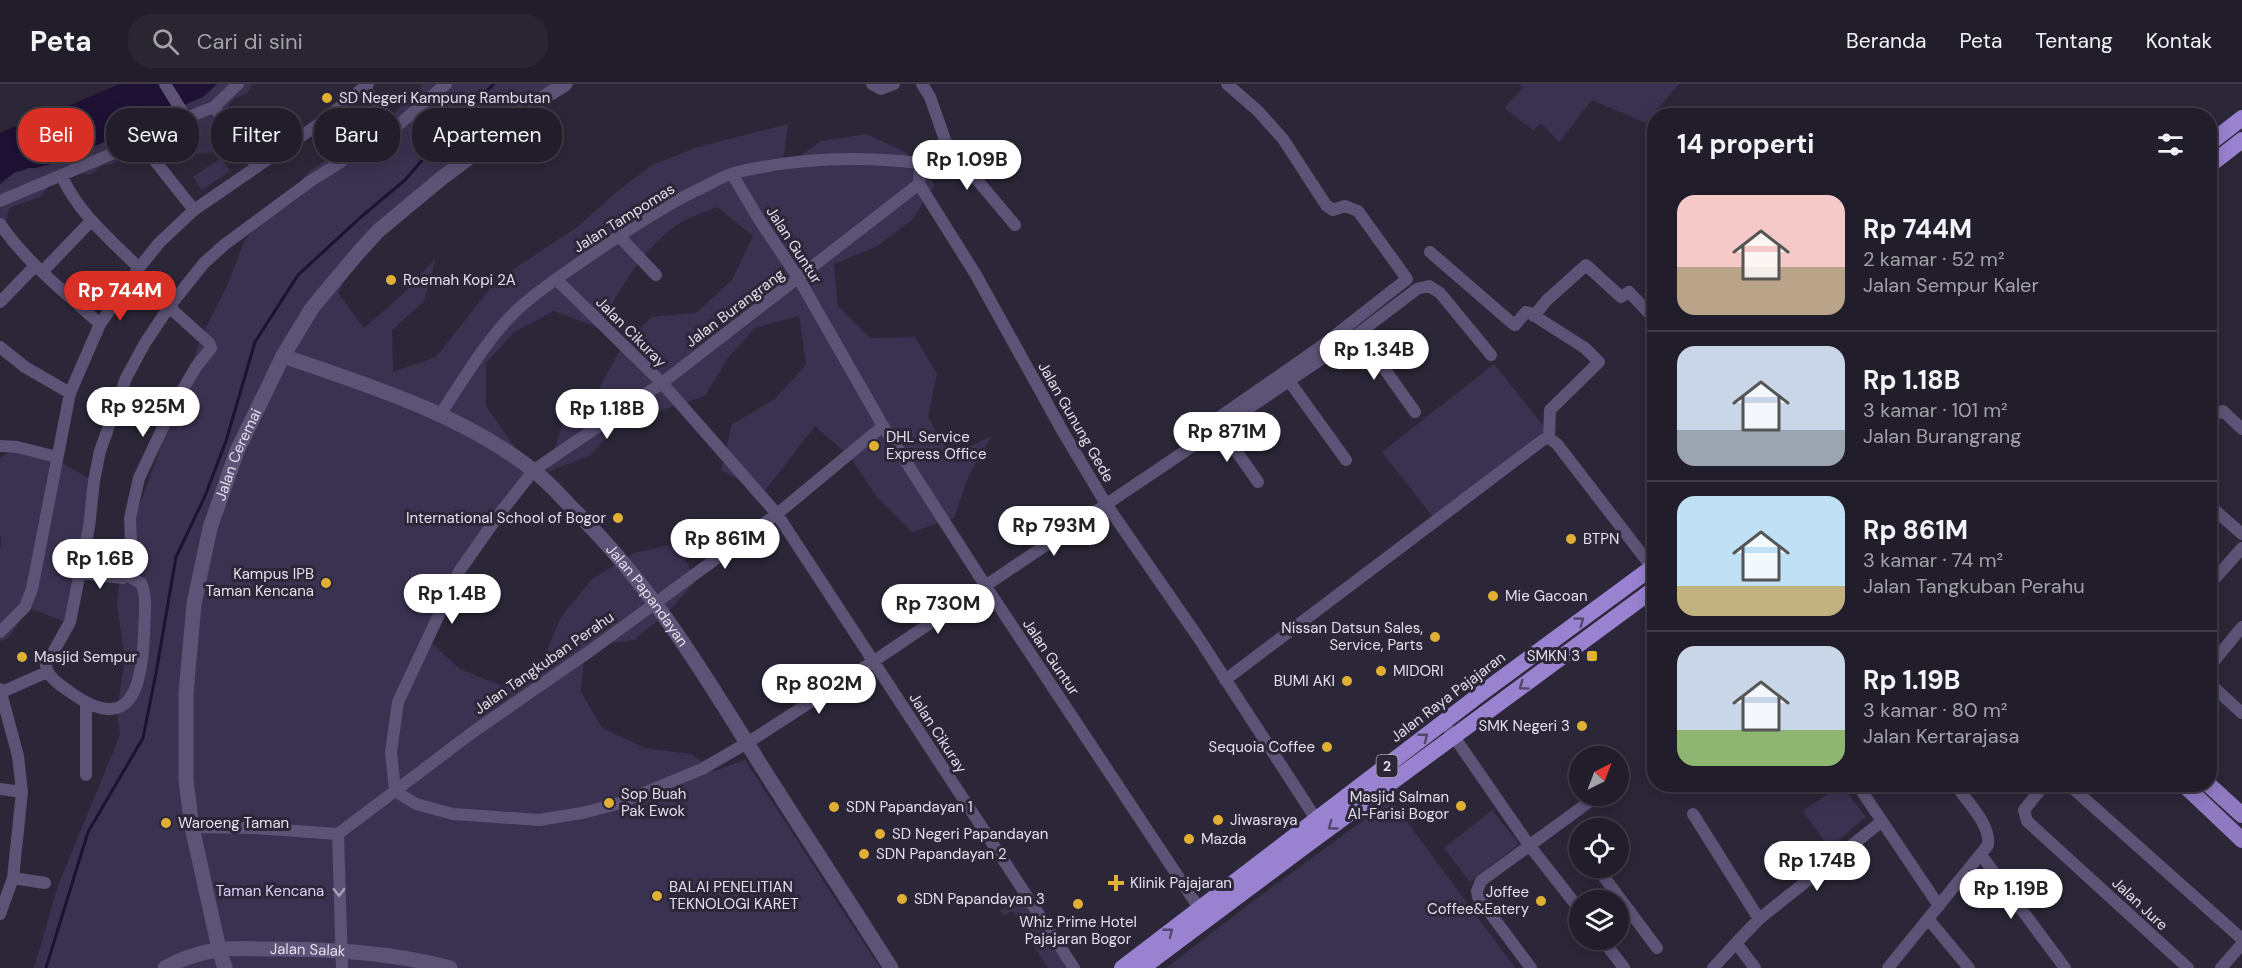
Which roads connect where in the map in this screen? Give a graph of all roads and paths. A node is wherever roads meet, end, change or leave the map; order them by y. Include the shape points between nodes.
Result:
1 (165, 84) edge
2 (238, 84) edge
3 (446, 84) edge
4 (565, 84) edge
5 (872, 84) edge
6 (894, 84) edge
7 (922, 84) edge
8 (1227, 84) edge
9 (360, 87) edge
10 (214, 107) junction
11 (179, 108) edge
12 (199, 110) edge
13 (2242, 118) edge
14 (2217, 138) edge
15 (2242, 140) edge
16 (949, 151) junction
17 (106, 156) edge
18 (2217, 160) edge
19 (156, 162) edge
20 (341, 162) dead end
21 (920, 164) junction
22 (257, 167) junction
23 (732, 174) junction
24 (62, 175) junction
25 (919, 184) junction
26 (0, 201) edge
27 (194, 210) junction
28 (91, 221) junction
29 (0, 224) edge
30 (1015, 225) dead end
31 (619, 236) junction
32 (1431, 252) dead end
33 (139, 268) junction
34 (39, 269) junction
35 (656, 275) dead end
36 (556, 279) junction
37 (799, 279) junction
38 (0, 302) edge
39 (169, 307) junction
40 (1647, 310) edge
41 (1534, 316) junction
42 (100, 324) junction
43 (1359, 333) junction
44 (1, 349) edge
45 (1491, 355) dead end
46 (283, 356) junction
47 (1289, 381) junction
48 (662, 383) junction
49 (70, 393) junction
50 (1415, 412) dead end
51 (441, 413) junction
52 (2217, 414) edge
53 (883, 426) junction
54 (1220, 428) junction
55 (2242, 429) edge
56 (1549, 438) junction
57 (1200, 440) junction
58 (0, 446) edge
59 (57, 457) junction
60 (1346, 460) dead end
61 (534, 470) junction
62 (1258, 482) dead end
63 (1106, 504) junction
64 (2217, 512) edge
65 (777, 514) junction
66 (2242, 534) edge
67 (130, 542) dead end
68 (2242, 548) edge
69 (1647, 559) edge
70 (79, 573) junction
71 (1647, 573) edge
72 (2217, 576) edge
73 (985, 585) junction
74 (1647, 594) edge
75 (655, 602) junction
76 (2242, 627) edge
77 (0, 632) edge
78 (2217, 657) edge
79 (873, 661) junction
80 (47, 672) junction
81 (1225, 680) junction
82 (1, 690) edge
83 (2217, 690) edge
84 (86, 703) junction
85 (2242, 713) edge
86 (1448, 729) junction
87 (747, 744) junction
88 (86, 775) dead end
89 (0, 789) edge
90 (395, 791) junction
91 (22, 792) junction
92 (1862, 792) edge
93 (1961, 792) edge
94 (2039, 792) edge
95 (2077, 792) edge
96 (2191, 792) edge
97 (2217, 792) edge
98 (1583, 806) edge
99 (2240, 813) edge
100 (1693, 814) dead end
101 (1316, 819) junction
102 (1881, 822) junction
103 (2226, 825) junction
104 (192, 827) junction
105 (338, 834) junction
106 (2242, 840) edge
107 (1529, 845) junction
108 (1981, 855) junction
109 (13, 878) junction
110 (45, 883) dead end
111 (1569, 896) edge
112 (1939, 906) junction
113 (1199, 908) junction
114 (1629, 911) edge
115 (0, 914) edge
116 (1759, 919) junction
117 (1929, 920) junction
118 (2242, 939) edge
119 (1736, 943) junction
120 (2242, 944) edge
121 (1657, 948) dead end
122 (219, 949) junction
123 (340, 950) junction
124 (1610, 950) edge
125 (165, 968) edge
126 (225, 968) edge
127 (342, 968) edge
128 (450, 968) edge
129 (891, 968) edge
130 (1074, 968) edge
131 (1122, 968) edge
132 (1142, 968) edge
133 (1531, 968) edge
134 (1624, 968) edge
135 (1713, 968) edge
136 (1755, 968) edge
137 (1888, 968) edge
138 (1969, 968) edge
139 (2065, 968) edge
140 (2188, 968) edge
141 (2221, 968) edge

1 - 11 street
2 - 10 street
3 - 9 street via 395,128
4 - 46 street, Jalan Ceremai via 529,106 378,231 312,308
5 - 6 street via 881,89
7 - 16 street
8 - 57 street via 1283,139 1326,205 1333,210 1345,206 1358,211 1407,279 1319,348 1211,423
9 - 22 street via 320,124
10 - 12 street
10 - 22 street
13 - 14 highway
15 - 18 highway
16 - 21 street
16 - 30 street
17 - 24 street
19 - 27 street
20 - 39 street via 224,245 204,263
21 - 23 street, Jalan Tampomas via 871,159 802,161
21 - 25 street
22 - 27 street
23 - 31 street, Jalan Tampomas via 657,211
23 - 37 street, Jalan Guntur
24 - 26 street
24 - 28 street via 70,195
25 - 37 street, Jalan Burangrang
25 - 63 street, Jalan Gunung Gede via 976,275
27 - 33 street
28 - 33 street
28 - 34 street
29 - 34 street
31 - 35 street
31 - 36 street, Jalan Tampomas
32 - 41 street via 1515,325 1526,312
33 - 42 street
34 - 38 street
34 - 42 street
36 - 48 street, Jalan Cikuray
36 - 51 street, Jalan Tampomas via 516,311 492,338
37 - 48 street, Jalan Burangrang
37 - 53 street, Jalan Guntur
39 - 67 street via 211,348 173,406 139,478 130,518
39 - 70 street via 126,378 111,418 96,471
40 - 41 street via 1629,291 1621,297 1586,265
41 - 56 street via 1585,348 1599,362 1550,410
42 - 49 street
43 - 45 street via 1417,289 1428,286 1440,293
43 - 47 street
43 - 50 street
44 - 49 street
46 - 51 street, Jalan Papandayan
46 - 104 street, Jalan Ceremai via 237,451 210,528 194,604 186,704 186,780
47 - 54 street
47 - 60 street
48 - 61 street, Jalan Burangrang
48 - 65 street, Jalan Cikuray
49 - 59 street
51 - 61 street, Jalan Papandayan
52 - 55 street via 2223,411
53 - 65 street, Jalan Tangkuban Perahu
53 - 73 street, Jalan Guntur
54 - 57 street
54 - 62 street
56 - 69 street
56 - 81 street
57 - 63 street
58 - 59 street
59 - 77 street via 32,589 25,607
61 - 75 street, Jalan Papandayan via 614,549
61 - 90 street, Jalan Burangrang via 460,570 399,702 390,752
63 - 73 street
63 - 81 street, Jalan Gunung Gede
64 - 66 street
65 - 75 street, Jalan Tangkuban Perahu
65 - 79 street, Jalan Cikuray
68 - 72 street
70 - 80 street via 70,622 46,665
70 - 84 street via 128,578 141,584 145,598 135,692 115,708
86 -> 71 highway, Jalan Raya Pajajaran / 2
73 - 79 street
73 - 113 street, Jalan Guntur
74 -> 86 highway, Jalan Raya Pajajaran / 2
75 - 87 street, Jalan Papandayan via 710,681
75 - 90 street, Jalan Tangkuban Perahu
76 - 78 street
79 - 87 street
79 - 130 street, Jalan Cikuray
80 - 82 street
80 - 84 street
81 - 101 street, Jalan Gunung Gede
82 - 91 street via 18,756
83 - 85 street
84 - 88 street
101 -> 86 highway, Jalan Raya Pajajaran / 2
86 - 107 street
86 -> 132 highway, Jalan Raya Pajajaran / 2
87 - 90 street via 702,770 617,804 539,820 453,814 416,804
87 - 129 street, Jalan Papandayan
89 - 91 street
90 - 105 street, Jalan Tangkuban Perahu
91 - 109 street
92 - 102 street
93 - 108 street via 1989,836
94 - 140 street, Jalan Jure via 2024,810 2027,821
95 - 118 street
96 - 103 main road
97 - 99 main road
98 - 107 street
99 - 103 main road
100 - 116 street
101 - 113 highway, Jalan Raya Pajajaran / 2
102 - 112 street
102 - 116 street
103 - 106 main road
104 - 105 street
104 - 122 street, Jalan Ceremai
105 -> 123 street
107 - 111 street
107 - 133 street via 1481,881 1477,891
108 - 112 street
108 - 139 street
109 - 110 street
109 - 115 street
112 - 117 street
131 -> 113 highway, Jalan Raya Pajajaran / 2
114 - 121 street
116 - 119 street
117 - 137 street
117 - 138 street
119 - 135 street
119 - 136 street
120 - 141 street
122 - 123 street, Jalan Salak
122 - 125 street, Jalan Salak
122 - 126 street, Jalan Ceremai
123 - 127 street
123 - 128 street, Jalan Salak
124 - 134 street

